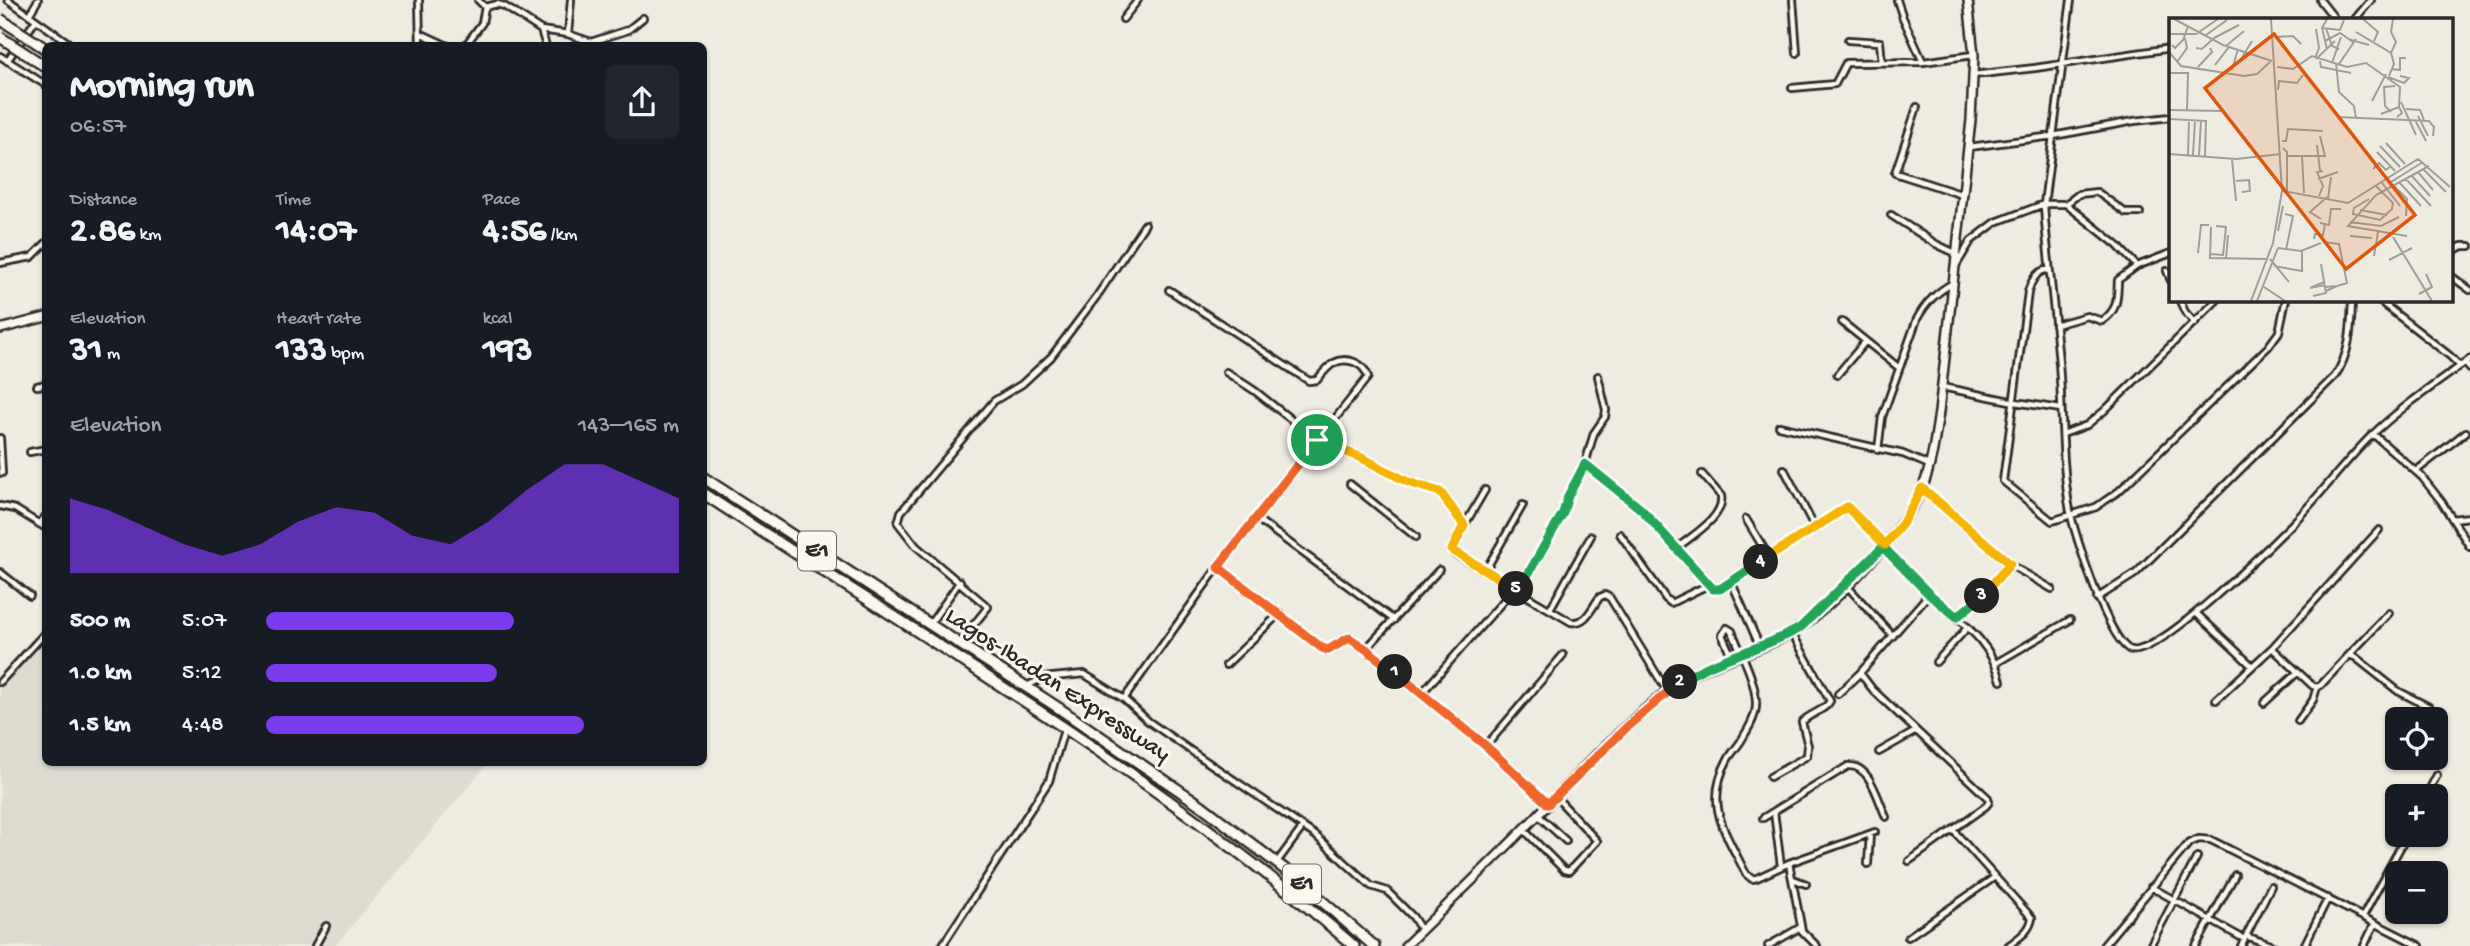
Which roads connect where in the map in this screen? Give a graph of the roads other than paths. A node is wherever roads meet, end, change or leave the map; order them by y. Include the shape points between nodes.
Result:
1 (8, 0) edge
2 (38, 0) edge
3 (419, 0) edge
4 (478, 0) edge
5 (571, 0) edge
6 (1138, 0) edge
7 (1793, 0) edge
8 (1898, 0) edge
9 (1968, 0) edge
10 (2071, 0) edge
11 (2320, 0) edge
12 (2371, 0) edge
13 (485, 7) junction
14 (29, 15) junction
15 (643, 18) dead end
16 (2334, 18) edge
17 (2356, 18) edge
18 (0, 19) edge
19 (1123, 19) dead end
20 (36, 20) junction
21 (541, 30) junction
22 (420, 33) junction
23 (568, 34) junction
24 (0, 37) edge
25 (1848, 40) dead end
26 (67, 42) edge
27 (420, 42) edge
28 (439, 42) edge
29 (469, 42) edge
30 (545, 42) edge
31 (592, 42) edge
32 (598, 42) edge
33 (42, 46) edge
34 (2169, 48) edge
35 (1797, 53) dead end
36 (1973, 55) junction
37 (0, 56) edge
38 (7, 61) junction
39 (1923, 62) junction
40 (1882, 63) junction
41 (42, 64) edge
42 (2062, 64) junction
43 (1973, 75) junction
44 (42, 83) edge
45 (1792, 88) dead end
46 (1917, 107) dead end
47 (2169, 117) edge
48 (2053, 136) junction
49 (1968, 148) junction
50 (1963, 195) junction
51 (2044, 204) junction
52 (2066, 204) junction
53 (2140, 214) dead end
54 (1891, 215) dead end
55 (1145, 224) dead end
56 (1959, 240) junction
57 (1971, 241) junction
58 (2470, 246) edge
59 (42, 247) edge
60 (2452, 251) edge
61 (1957, 254) junction
62 (2169, 254) edge
63 (0, 263) edge
64 (1956, 266) junction
65 (2137, 266) junction
66 (2049, 270) junction
67 (2167, 271) dead end
68 (2169, 276) edge
69 (2452, 277) edge
70 (1954, 282) junction
71 (1169, 290) dead end
72 (2470, 290) edge
73 (2180, 301) edge
74 (2216, 301) edge
75 (2286, 301) edge
76 (2352, 301) edge
77 (2380, 301) edge
78 (42, 318) edge
79 (1842, 322) dead end
80 (2195, 323) junction
81 (2055, 325) junction
82 (0, 329) edge
83 (1865, 342) junction
84 (2465, 363) edge
85 (1898, 367) junction
86 (2470, 369) edge
87 (1226, 372) dead end
88 (1837, 375) dead end
89 (1598, 376) dead end
90 (42, 385) edge
91 (37, 386) dead end
92 (1941, 387) junction
93 (2015, 402) junction
94 (2061, 409) junction
95 (1779, 426) dead end
96 (2466, 432) dead end
97 (2063, 434) junction
98 (2373, 434) junction
99 (0, 438) edge
100 (1317, 440) junction
101 (42, 450) edge
102 (1878, 450) junction
103 (30, 452) dead end
104 (1585, 464) junction
105 (1929, 465) junction
106 (1784, 469) dead end
107 (2416, 471) junction
108 (2, 473) dead end
109 (1702, 474) dead end
110 (707, 480) edge
111 (1350, 484) dead end
112 (1922, 488) junction
113 (1485, 490) dead end
114 (707, 496) edge
115 (1523, 505) dead end
116 (0, 506) edge
117 (2071, 514) junction
118 (2470, 517) edge
119 (1256, 519) junction
120 (1746, 519) dead end
121 (2452, 520) junction
122 (42, 521) edge
123 (39, 524) junction
124 (1464, 525) junction
125 (42, 526) edge
126 (1815, 528) junction
127 (2379, 530) dead end
128 (1620, 534) dead end
129 (1591, 536) dead end
130 (1416, 537) dead end
131 (1884, 546) junction
132 (2470, 547) edge
133 (1677, 548) junction
134 (1769, 557) junction
135 (2010, 564) junction
136 (1218, 567) junction
137 (1439, 570) dead end
138 (1485, 570) junction
139 (0, 572) edge
140 (960, 581) junction
141 (1731, 581) junction
142 (1707, 585) junction
143 (1846, 585) junction
144 (2052, 589) dead end
145 (1519, 590) junction
146 (1929, 594) junction
147 (30, 596) dead end
148 (2097, 598) junction
149 (1505, 599) dead end
150 (1550, 609) junction
151 (1280, 613) junction
152 (2196, 613) junction
153 (2389, 613) dead end
154 (1957, 617) junction
155 (1394, 620) junction
156 (2070, 620) dead end
157 (930, 625) junction
158 (1968, 627) junction
159 (1792, 633) junction
160 (42, 636) edge
161 (1893, 636) junction
162 (962, 646) junction
163 (1760, 647) junction
164 (2272, 648) junction
165 (1366, 649) junction
166 (1741, 653) junction
167 (1563, 655) dead end
168 (2349, 655) junction
169 (1732, 657) junction
170 (1936, 662) dead end
171 (1996, 663) junction
172 (1226, 664) dead end
173 (2251, 665) junction
174 (2298, 672) junction
175 (1860, 673) junction
176 (2001, 681) dead end
177 (0, 682) edge
178 (1026, 687) junction
179 (2318, 687) junction
180 (1667, 691) junction
181 (1421, 694) junction
182 (1838, 694) dead end
183 (1124, 699) junction
184 (2216, 700) dead end
185 (2264, 703) dead end
186 (2429, 707) dead end
187 (2298, 721) dead end
188 (1065, 729) junction
189 (1916, 731) junction
190 (1486, 746) junction
191 (1880, 752) dead end
192 (2437, 775) dead end
193 (1770, 777) dead end
194 (2432, 784) edge
195 (1556, 796) junction
196 (1548, 804) junction
197 (1774, 812) junction
198 (1538, 815) junction
199 (1886, 817) dead end
200 (1763, 818) dead end
201 (1303, 827) junction
202 (1523, 830) junction
203 (1953, 830) junction
204 (1566, 841) dead end
205 (2400, 847) edge
206 (2197, 857) dead end
207 (1909, 861) dead end
208 (1276, 863) junction
209 (1789, 863) junction
210 (1868, 864) dead end
211 (1781, 866) junction
212 (2235, 875) dead end
213 (1995, 877) junction
214 (1792, 879) junction
215 (1806, 884) dead end
216 (2151, 887) junction
217 (2271, 887) dead end
218 (2328, 898) junction
219 (2174, 901) junction
220 (2363, 916) junction
221 (2210, 921) junction
222 (2375, 923) junction
223 (326, 926) dead end
224 (1801, 927) junction
225 (1421, 930) junction
226 (1908, 937) dead end
227 (2245, 938) junction
228 (314, 946) edge
229 (942, 946) edge
230 (1354, 946) edge
231 (1374, 946) edge
232 (1405, 946) edge
233 (1768, 946) edge
234 (1817, 946) edge
235 (2008, 946) edge
236 (2103, 946) edge
237 (2150, 946) edge
238 (2196, 946) edge
239 (2241, 946) edge
240 (2273, 946) edge
241 (2304, 946) edge
242 (2364, 946) edge
243 (2420, 946) edge

1 - 14 street
2 - 14 street
3 - 22 street
4 - 13 street
5 - 23 street
6 - 19 street
7 - 35 street
8 - 39 street
9 - 36 street
10 - 42 street
11 - 16 street
12 - 17 street
13 - 21 street via 504,6
13 - 29 street via 482,23
14 - 20 street
15 - 32 street via 628,30
18 - 33 highway, bridge
20 - 26 street
20 - 38 street
21 - 23 street
21 - 30 street
22 - 27 street
22 - 28 street
23 - 31 street
24 - 41 highway, bridge
25 - 40 street via 1881,43
34 - 42 street
36 - 39 street
36 - 43 street
37 - 38 street
38 - 44 street
39 - 40 street
40 - 45 street via 1846,63 1835,84
42 - 43 street
42 - 48 street
43 - 49 street
46 - 50 street via 1895,173
47 - 48 street
48 - 49 street
48 - 51 street
49 - 50 street
50 - 56 street
51 - 52 street
51 - 57 street via 1996,222
51 - 66 street
52 - 53 street via 2079,194 2097,192 2126,213
52 - 65 street
54 - 61 street
55 - 140 street via 1051,357 1022,384 994,401 901,512 898,523 906,535
56 - 57 street
56 - 61 street
57 - 64 street
58 - 60 street
59 - 63 street via 32,257
61 - 64 street
62 - 65 street
64 - 70 street
65 - 81 street via 2118,279 2118,300 2109,316 2102,321 2087,316
66 - 81 street
66 - 93 street via 2036,276 2028,292
67 - 68 street
69 - 72 street
70 - 85 street via 1923,306
70 - 92 street
71 - 100 street via 1309,381 1317,380 1340,360 1365,370 1368,377
73 - 80 street
74 - 80 street
75 - 117 street via 2279,332 2268,348 2119,491 2096,507
76 - 148 street via 2348,350 2335,376 2135,574
77 - 84 street
78 - 82 street
79 - 83 street
80 - 97 street via 2104,411 2087,425
81 - 94 street
83 - 85 street
83 - 88 street
84 - 86 street
84 - 98 street
85 - 102 street via 1882,417
87 - 100 street
89 - 104 street via 1605,417 1594,433
90 - 91 street
92 - 93 street
92 - 105 street
93 - 94 street
93 - 117 street via 2003,481 2052,521
94 - 97 street
95 - 102 street
96 - 107 street
97 - 117 street
98 - 107 street
98 - 152 street via 2291,525
99 - 108 street
100 - 119 street
100 - 124 street via 1440,492
101 - 103 street
102 - 105 street
104 - 133 street via 1642,510
104 - 145 street
105 - 112 street
106 - 126 street
107 - 121 street
109 - 133 street via 1721,496 1721,507
110 - 157 highway, Lagos-Ibadan Expressway / E1
111 - 130 street
112 - 131 street
112 - 135 street
113 - 124 street
114 - 188 highway, Lagos-Ibadan Expressway / E1
115 - 138 street
116 - 123 street via 15,509
117 - 148 street
118 - 121 street
119 - 136 street
119 - 155 street
120 - 134 street
121 - 132 street
122 - 123 street
123 - 125 street
124 - 138 street via 1452,550
126 - 131 street via 1847,507
126 - 134 street
127 - 164 street
128 - 142 street via 1671,603
129 - 150 street
131 - 143 street
131 - 146 street
133 - 142 street
134 - 141 street
135 - 144 street
135 - 154 street
136 - 151 street
136 - 183 street
137 - 155 street
138 - 145 street
139 - 147 street
140 - 157 street
140 - 162 street via 988,607
141 - 142 street via 1720,589
141 - 163 street
143 - 159 street
143 - 161 street
145 - 150 street
146 - 154 street
146 - 161 street
148 - 152 street via 2130,650 2155,645
149 - 181 street
150 - 180 street via 1578,623 1600,597 1610,598
151 - 165 street via 1328,650 1349,638
151 - 172 street
152 - 173 street
153 - 168 street
154 - 158 street
155 - 165 street
156 - 171 street
157 - 162 highway, Lagos-Ibadan Expressway / E1
158 - 170 street
158 - 171 street
159 - 163 street
159 - 193 street via 1830,702 1802,724 1807,756
160 - 177 street
161 - 175 street
162 - 178 highway, Lagos-Ibadan Expressway / E1
163 - 166 street
164 - 173 street
164 - 174 street
165 - 181 street
166 - 169 street
166 - 169 street via 1727,628 1722,635
166 - 211 street via 1757,703 1750,726 1721,775 1716,807 1746,874 1758,878
167 - 190 street
168 - 179 street
168 - 186 street
169 - 180 street
171 - 176 street
173 - 184 street
174 - 179 street
174 - 185 street
175 - 182 street
175 - 189 street
178 - 183 street via 1043,678 1084,674
178 - 208 highway, Lagos-Ibadan Expressway / E1
179 - 187 street
180 - 195 street
181 - 190 street
183 - 201 street
188 - 229 street via 1049,782
188 - 230 highway, Lagos-Ibadan Expressway / E1 via 1278,882
189 - 191 street
189 - 203 street via 1988,799 1986,806
190 - 196 street
192 - 194 street
195 - 196 street
195 - 202 street via 1597,841 1569,871
196 - 198 street
197 - 199 street via 1848,765 1856,765 1863,768
197 - 200 street
197 - 211 street
198 - 202 street
198 - 204 street
201 - 208 street
201 - 225 street via 1371,886 1387,891
202 - 225 street
203 - 207 street
203 - 213 street
205 - 220 street
206 - 219 street
208 - 231 highway, Lagos-Ibadan Expressway / E1
209 - 210 street via 1873,833
209 - 211 street
209 - 214 street
212 - 221 street
213 - 226 street
213 - 235 street via 2032,918 2026,932
214 - 215 street
214 - 224 street
216 - 218 street via 2189,843 2199,839
216 - 219 street
216 - 236 street
217 - 227 street
218 - 220 street
218 - 241 street
219 - 221 street
219 - 237 street
220 - 222 street
221 - 227 street
221 - 238 street
222 - 242 street
222 - 243 street
223 - 228 street
224 - 233 street
224 - 234 street
225 - 232 street
227 - 239 street
227 - 240 street

